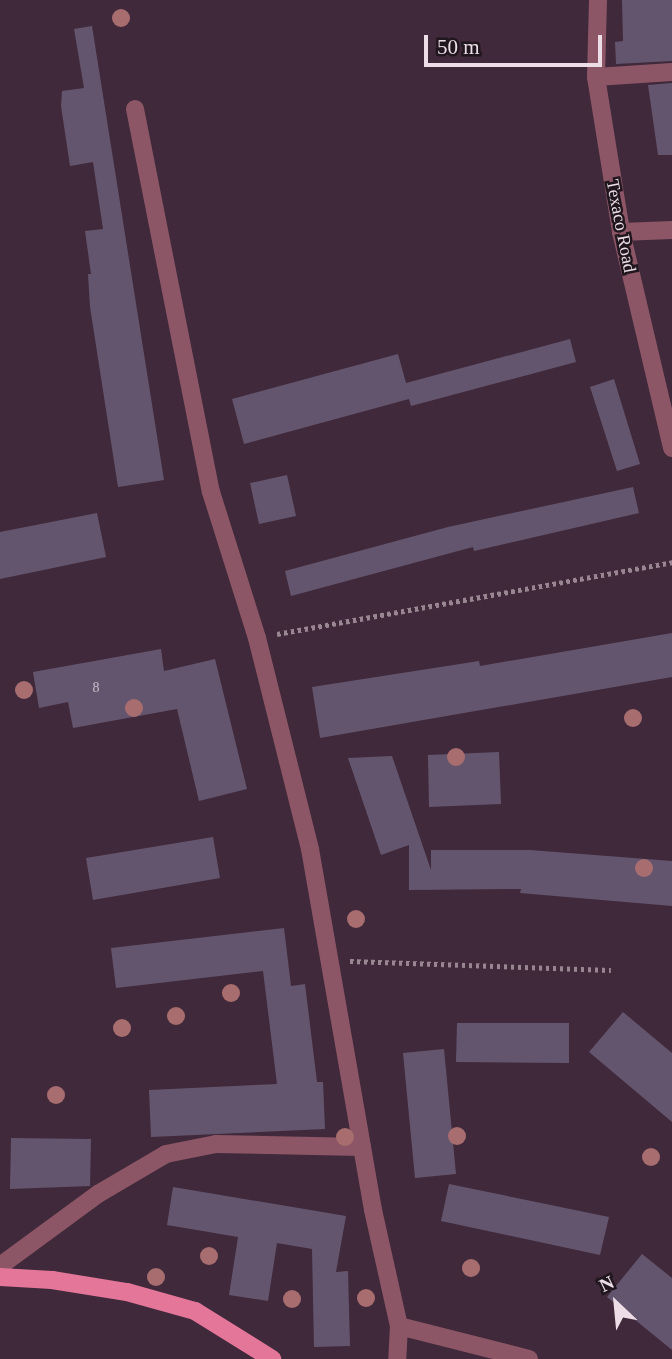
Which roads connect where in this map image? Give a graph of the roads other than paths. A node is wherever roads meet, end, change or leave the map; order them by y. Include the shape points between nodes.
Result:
1 (598, 0) edge
2 (672, 72) edge
3 (596, 77) junction
4 (135, 109) dead end
5 (672, 230) edge
6 (621, 232) junction
7 (667, 404) edge
8 (672, 448) edge
9 (362, 1147) junction
10 (0, 1266) edge
11 (0, 1277) edge
12 (399, 1326) junction
13 (272, 1359) edge
14 (397, 1359) edge
15 (528, 1359) edge

1 - 3 street, Texaco Road
2 - 3 street
3 - 6 street, Texaco Road
4 - 9 street via 211,492 257,638 310,849
5 - 6 street
6 - 7 street, Texaco Road
7 - 8 street, Texaco Road
9 - 10 street via 216,1144 166,1154 98,1194
9 - 12 street
11 - 13 main road via 127,1292 195,1311
12 - 14 street
12 - 15 street

